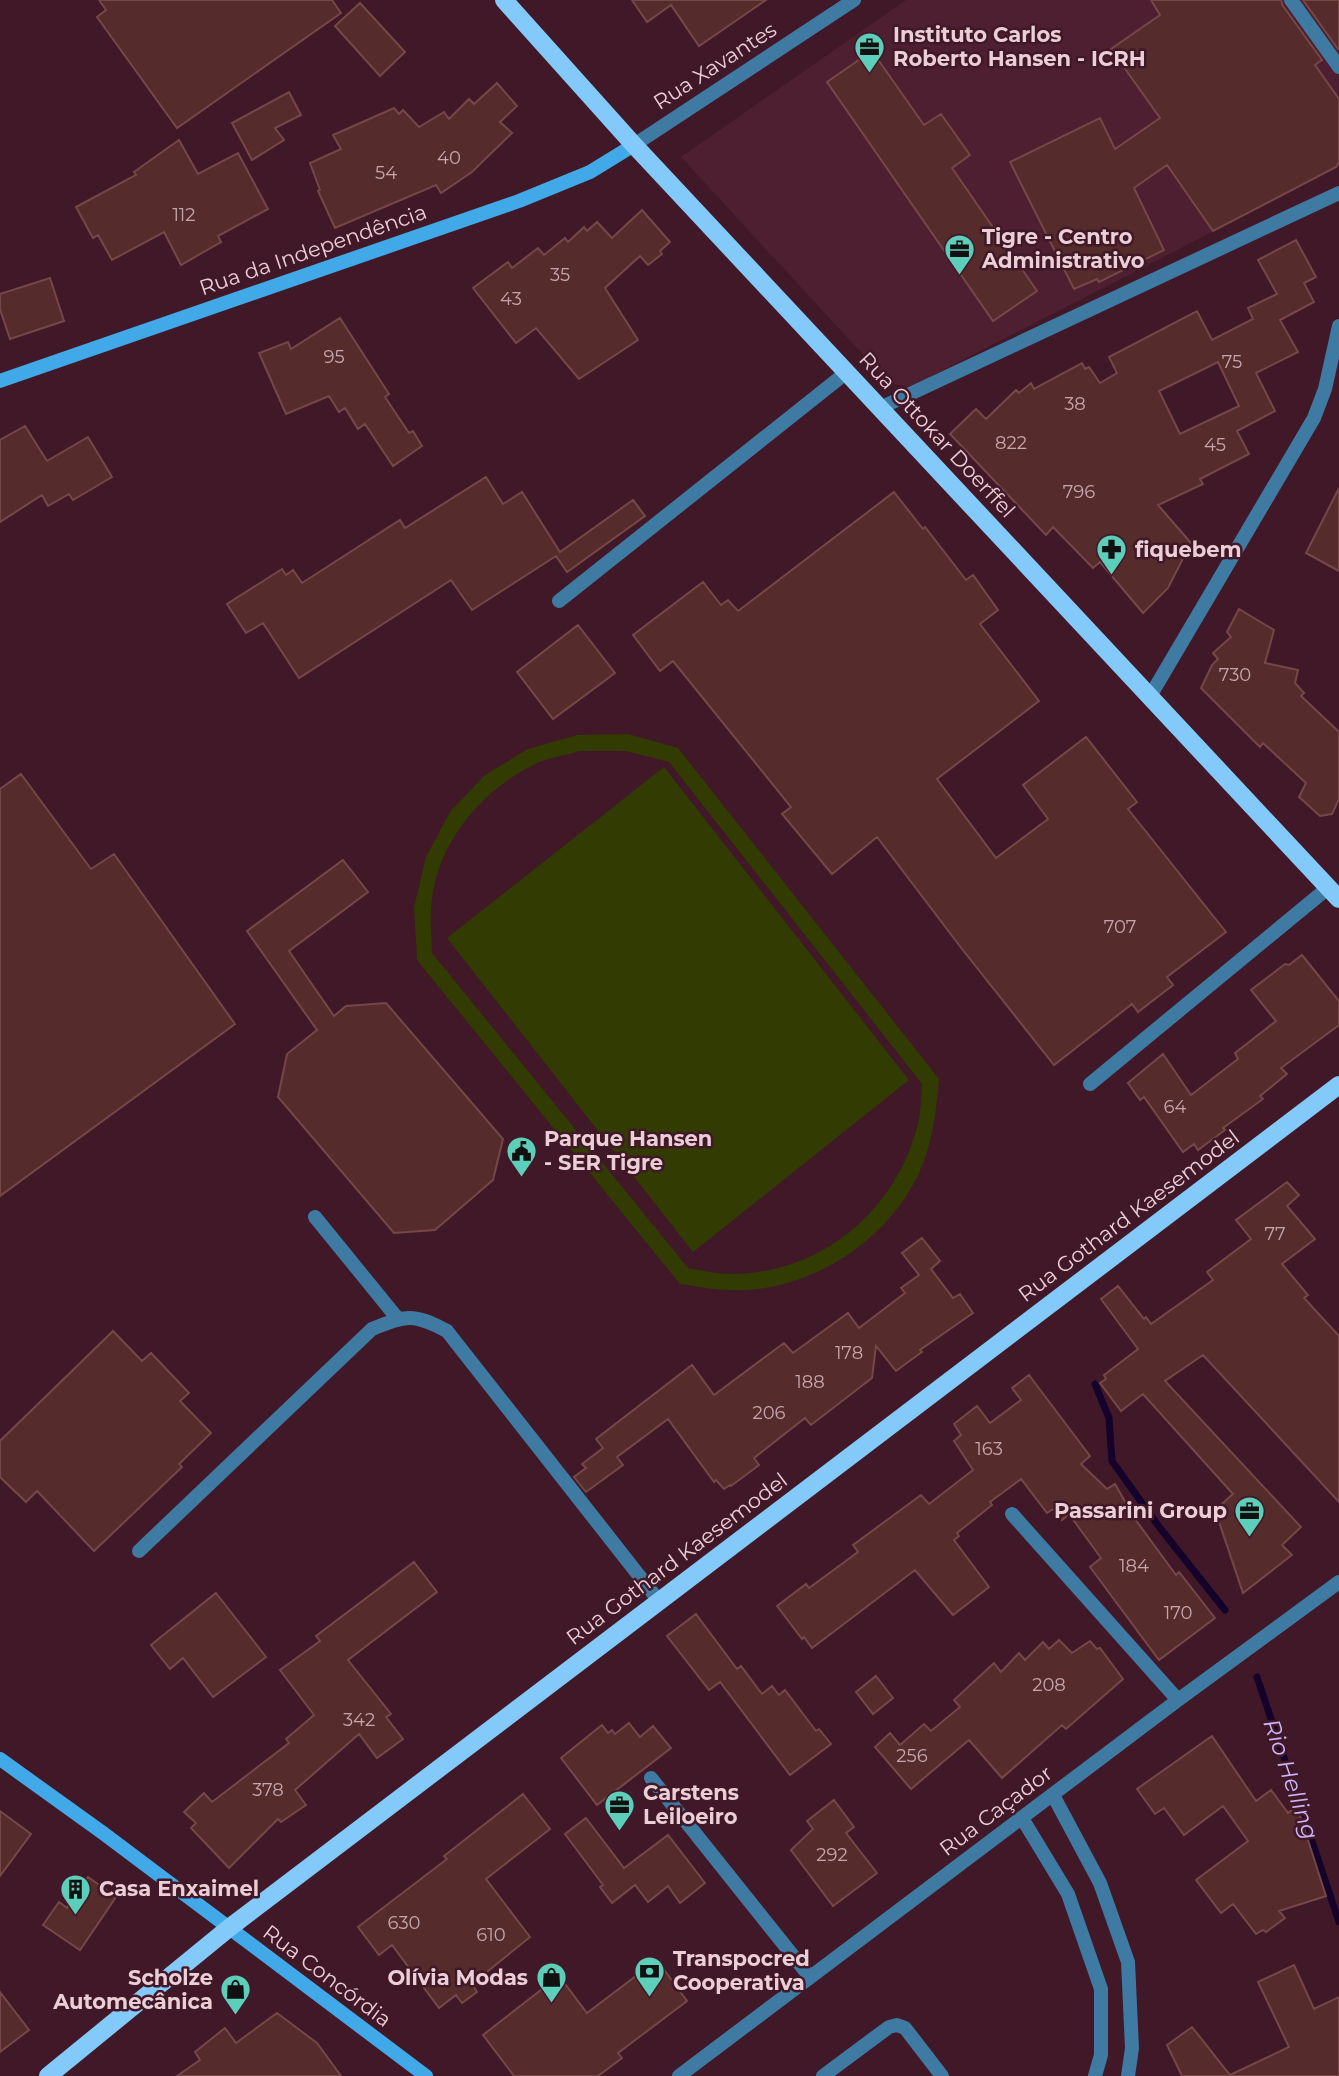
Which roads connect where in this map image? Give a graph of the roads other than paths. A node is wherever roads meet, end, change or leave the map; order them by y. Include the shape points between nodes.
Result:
1 (505, 0) edge
2 (854, 0) edge
3 (1291, 0) edge
4 (1339, 67) edge
5 (634, 145) junction
6 (1339, 193) edge
7 (1339, 326) edge
8 (847, 372) junction
9 (0, 381) edge
10 (880, 408) junction
11 (559, 601) dead end
12 (1149, 698) junction
13 (1334, 893) edge
14 (1090, 1084) dead end
15 (1339, 1085) edge
16 (315, 1217) dead end
17 (398, 1319) junction
18 (1012, 1514) dead end
19 (139, 1551) dead end
20 (1339, 1582) edge
21 (659, 1601) junction
22 (1178, 1700) junction
23 (0, 1759) edge
24 (651, 1778) dead end
25 (1053, 1795) junction
26 (1022, 1818) junction
27 (229, 1928) junction
28 (810, 1978) junction
29 (53, 2074) edge
30 (940, 2075) edge
31 (426, 2076) edge
32 (679, 2076) edge
33 (823, 2076) edge
34 (1095, 2076) edge
35 (1128, 2076) edge

1 - 5 main road, Rua Ottokar Doerffel
2 - 5 street, Rua Xavantes
3 - 4 street
5 - 8 main road, Rua Ottokar Doerffel
5 - 9 street, Rua da Independência via 562,185
6 - 10 street
7 - 12 street via 1314,418
8 - 10 main road, Rua Ottokar Doerffel
8 - 11 street
10 - 12 main road, Rua Ottokar Doerffel
12 - 13 main road, Rua Ottokar Doerffel
13 - 14 street
15 - 21 main road, Rua Gothard Kaesemodel
16 - 17 street
17 - 19 street via 372,1329
17 - 21 street via 423,1318 447,1331
18 - 22 street
20 - 22 street, Rua Caçador
21 - 27 main road, Rua Gothard Kaesemodel
22 - 25 street, Rua Caçador
23 - 27 street, Rua Concórdia
24 - 28 street
25 - 26 street, Rua Caçador
25 - 35 street via 1100,1883 1128,1962 1132,2048
26 - 28 street, Rua Caçador
26 - 34 street via 1068,1894 1101,1989 1101,2055
27 - 29 main road, Rua Gothard Kaesemodel
27 - 31 street, Rua Concórdia
28 - 32 street, Rua Caçador
30 - 33 street via 905,2028 897,2025

